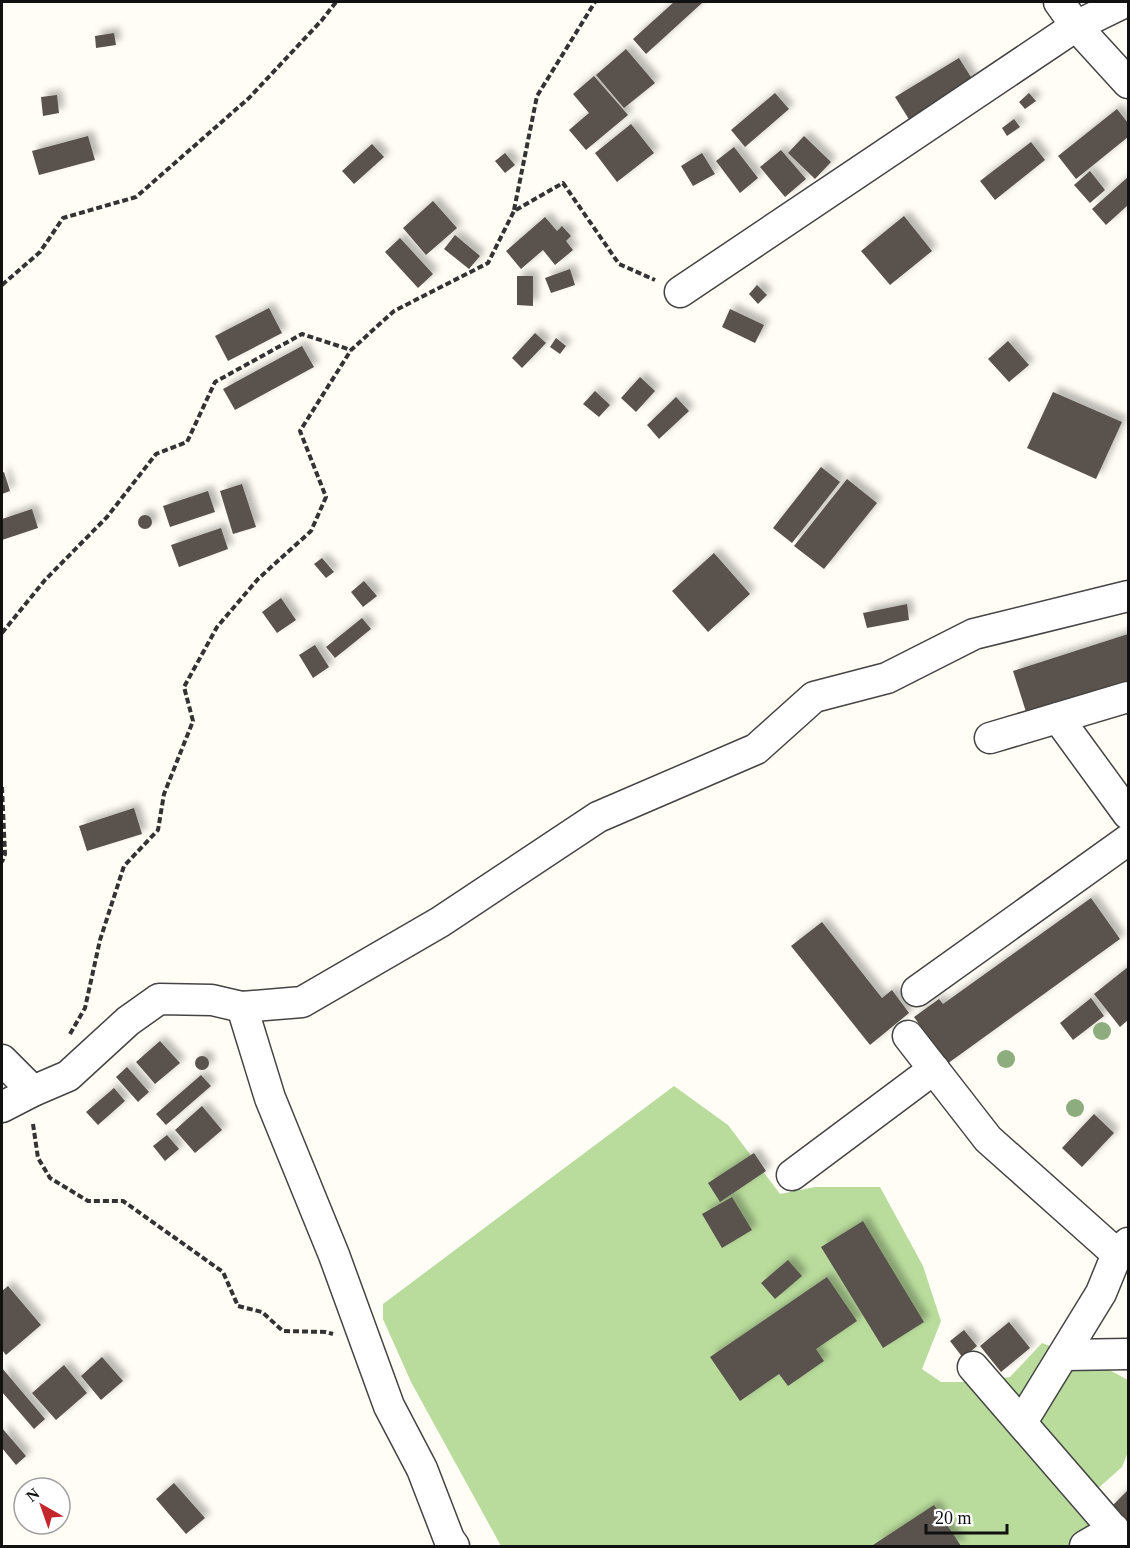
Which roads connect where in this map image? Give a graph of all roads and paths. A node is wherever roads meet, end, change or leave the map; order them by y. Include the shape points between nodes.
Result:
1 (336, 2) edge
2 (595, 2) edge
3 (1059, 2) edge
4 (1125, 2) edge
5 (1076, 26) junction
6 (1128, 83) edge
7 (514, 211) junction
8 (2, 285) edge
9 (680, 292) joint
10 (351, 350) junction
11 (1128, 596) edge
12 (2, 633) edge
13 (1128, 697) edge
14 (1058, 718) junction
15 (990, 738) dead end
16 (2, 787) edge
17 (1128, 814) edge
18 (1128, 840) edge
19 (2, 862) edge
20 (917, 992) dead end
21 (242, 1007) junction
22 (68, 1036) dead end
23 (908, 1036) dead end
24 (2, 1060) edge
25 (934, 1069) junction
26 (33, 1091) junction
27 (2, 1107) edge
28 (792, 1175) dead end
29 (1123, 1248) edge
30 (369, 1348) junction
31 (1064, 1354) junction
32 (1128, 1354) edge
33 (973, 1367) dead end
34 (1022, 1422) junction
35 (1121, 1538) edge
36 (454, 1546) edge
37 (1085, 1546) edge

1 - 8 path via 249,98 136,197 63,218 40,252
2 - 7 path via 537,96
3 - 5 street
4 - 5 street
5 - 6 street
5 - 9 street
7 - 9 path via 563,183 619,264
7 - 10 path via 488,263 394,311
10 - 12 path via 302,334 215,382 187,442 156,454 107,517 45,580
10 - 22 path via 300,431 326,497 311,531 258,579 217,627 184,687 193,721 164,794 158,830 124,866 100,940 85,1008
11 - 21 street via 974,634 887,678 814,697 756,749 598,817 440,922 302,1002
13 - 14 street
14 - 15 street
14 - 17 street
16 - 19 path
18 - 20 street
21 - 26 street via 212,1000 159,999 128,1021 68,1076
21 - 30 street via 270,1098
23 - 25 street
24 - 26 street
25 - 28 street
25 - 29 street via 988,1139
26 - 27 street
26 - 30 path via 38,1158 50,1178 88,1201 123,1201 223,1272 238,1306 262,1312 283,1331 326,1332
29 - 31 street
30 - 36 street via 388,1406 422,1469
31 - 32 street
31 - 34 street
33 - 34 street
34 - 35 street
35 - 37 street

